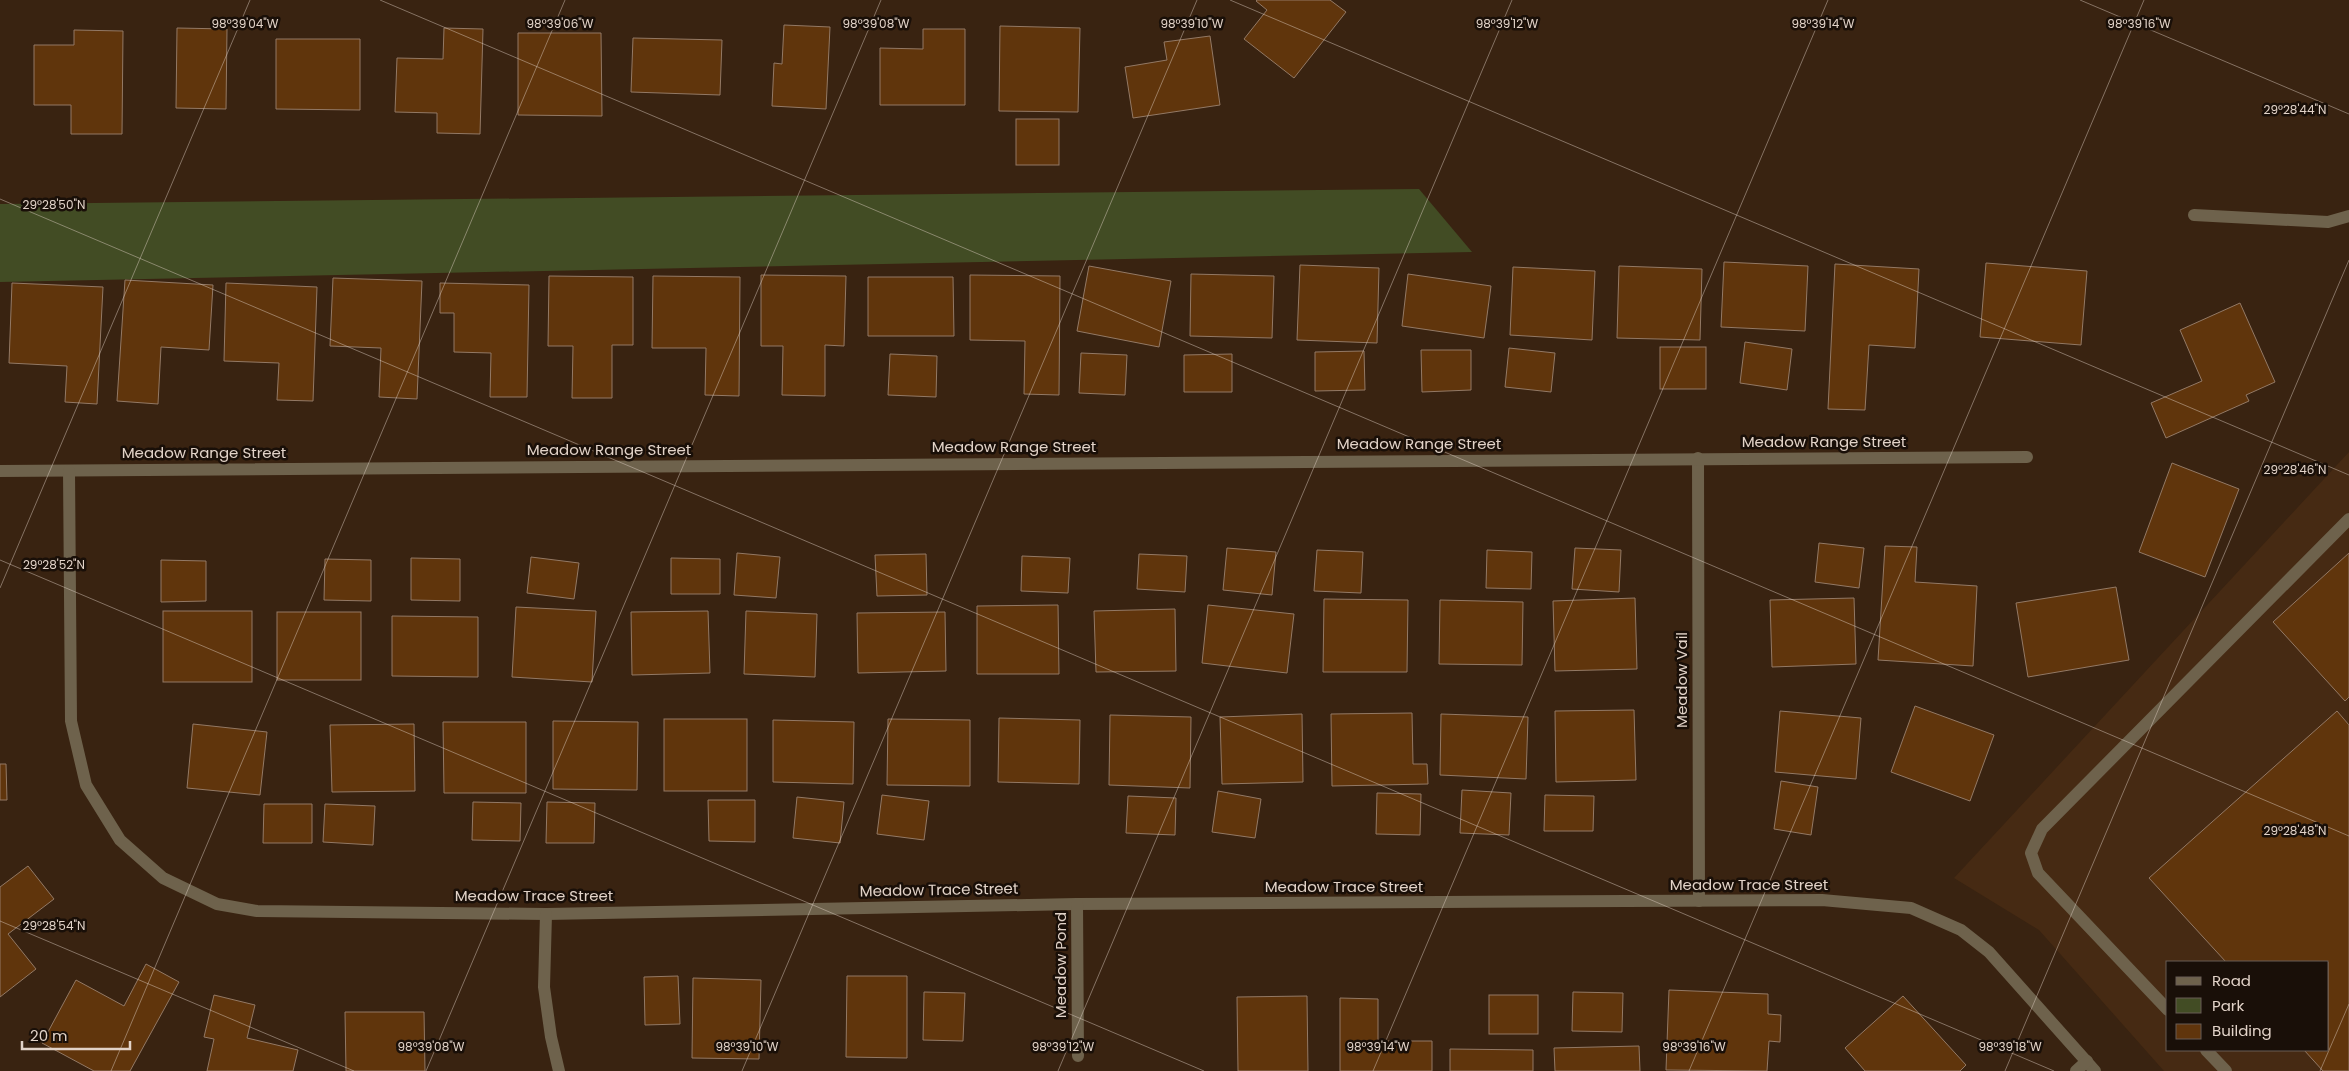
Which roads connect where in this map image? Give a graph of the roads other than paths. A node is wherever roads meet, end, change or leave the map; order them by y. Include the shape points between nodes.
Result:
1 (2194, 215) dead end
2 (2348, 218) edge
3 (2027, 457) dead end
4 (1698, 458) junction
5 (69, 470) junction
6 (0, 471) edge
7 (2349, 519) edge
8 (1699, 901) junction
9 (1077, 904) junction
10 (546, 914) junction
11 (2166, 1008) edge
12 (2207, 1051) edge
13 (1078, 1056) dead end
14 (2091, 1066) edge
15 (558, 1071) edge
16 (2076, 1071) edge
17 (2226, 1071) edge

1 - 2 street via 2328,222
3 - 4 street, Meadow Range Street
4 - 5 street, Meadow Range Street
4 - 8 street, Meadow Vail
5 - 6 street, Meadow Range Street
5 - 10 street, Meadow Trace Street via 71,721 86,785 120,840 162,878 217,904 257,911
7 - 11 street via 2042,829 2031,853 2038,873
8 - 9 street, Meadow Trace Street
8 - 14 street, Meadow Trace Street via 1822,900 1911,908 1961,930 1989,952
9 - 10 street, Meadow Trace Street
9 - 13 street, Meadow Pond
10 - 15 street via 544,987
12 - 17 street
14 - 16 street

